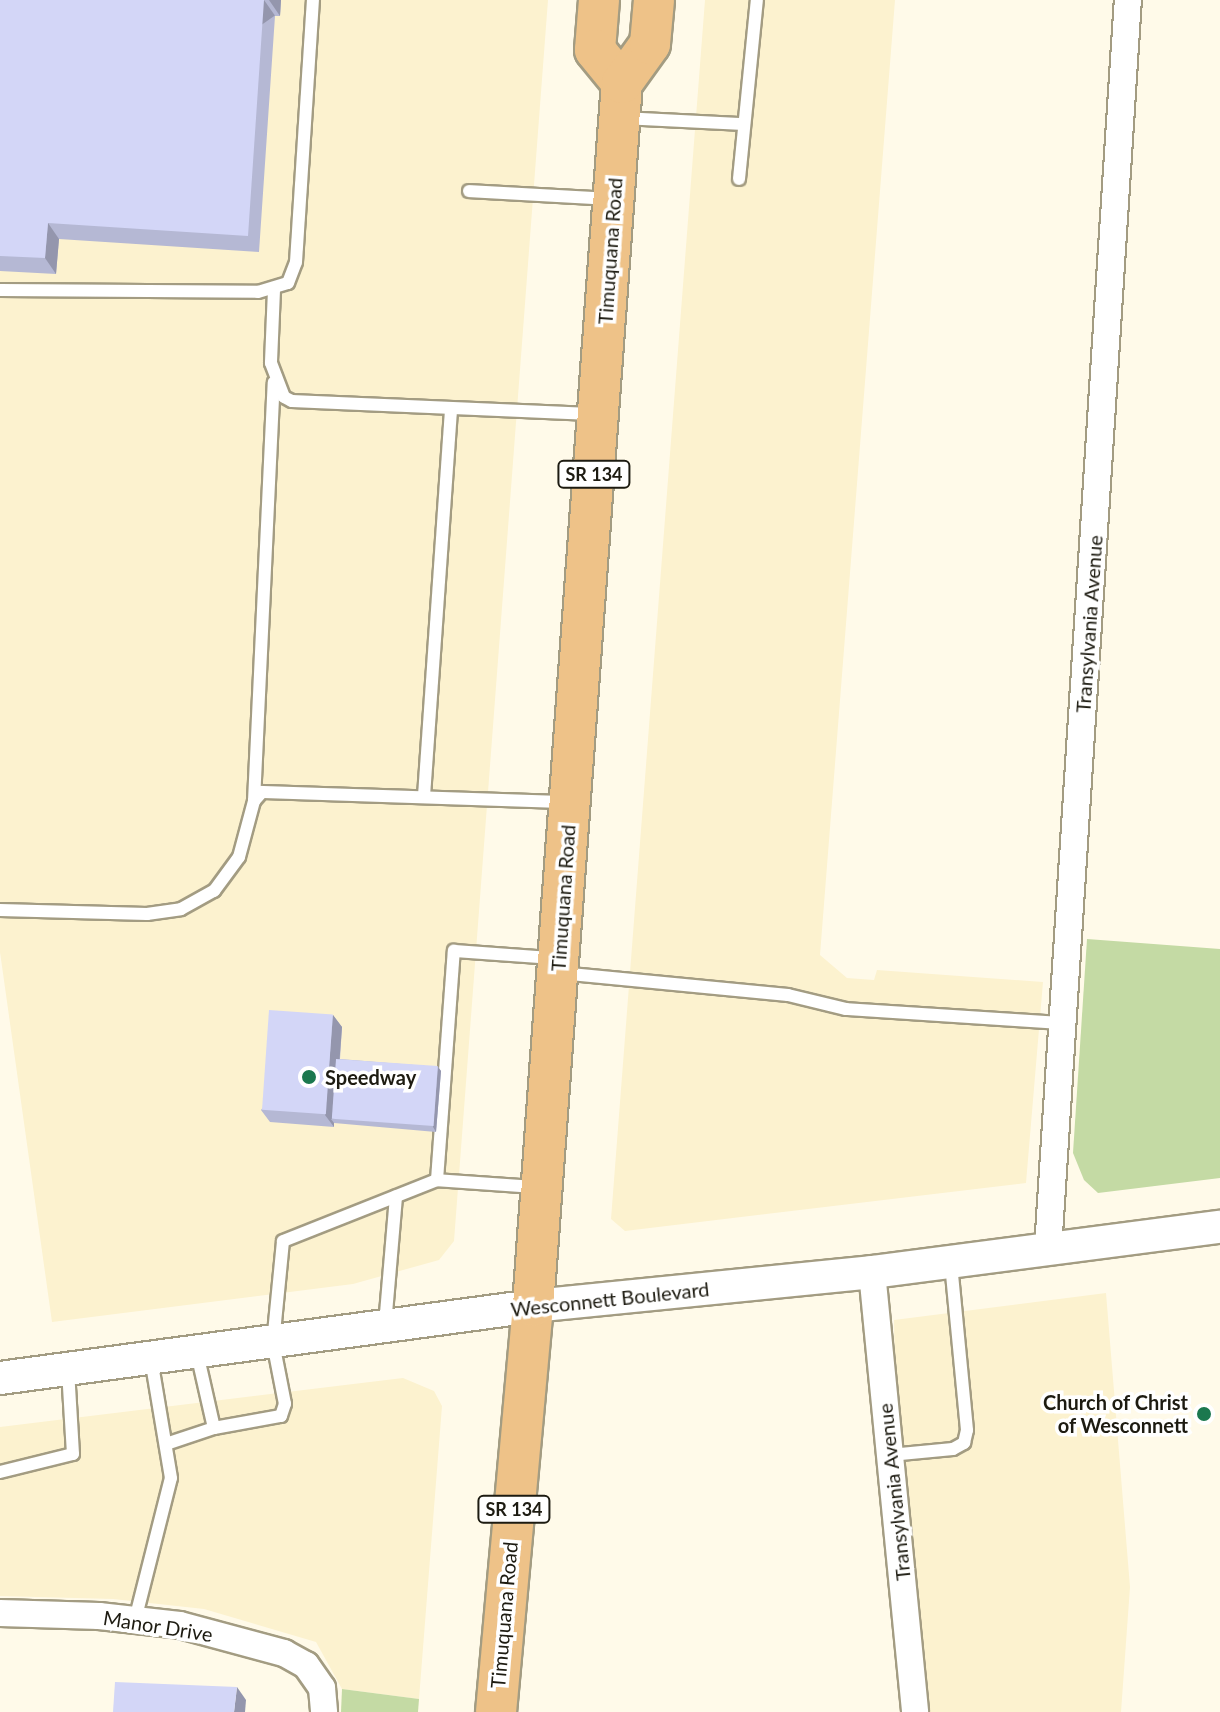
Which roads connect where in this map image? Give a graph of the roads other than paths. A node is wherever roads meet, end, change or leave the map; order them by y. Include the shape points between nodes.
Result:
1 (313, 0) edge
2 (599, 0) edge
3 (654, 0) edge
4 (757, 0) edge
5 (1128, 0) edge
6 (621, 100) junction
7 (743, 124) junction
8 (739, 179) dead end
9 (469, 191) dead end
10 (614, 200) junction
11 (0, 290) edge
12 (274, 290) junction
13 (274, 379) junction
14 (451, 410) junction
15 (599, 414) junction
16 (424, 796) junction
17 (254, 801) junction
18 (570, 802) junction
19 (0, 910) edge
20 (558, 966) junction
21 (1063, 1023) junction
22 (437, 1180) junction
23 (542, 1187) junction
24 (396, 1196) junction
25 (1220, 1227) edge
26 (1048, 1249) junction
27 (951, 1261) junction
28 (872, 1272) junction
29 (533, 1306) junction
30 (385, 1327) junction
31 (273, 1343) junction
32 (197, 1353) junction
33 (151, 1359) junction
34 (68, 1370) junction
35 (0, 1378) edge
36 (214, 1428) junction
37 (166, 1444) junction
38 (890, 1455) junction
39 (0, 1472) edge
40 (0, 1613) edge
41 (135, 1620) junction
42 (324, 1712) edge
43 (496, 1712) edge
44 (915, 1712) edge

1 - 12 lane via 296,262 288,283
2 - 6 main road via 595,50
3 - 6 main road via 650,44
4 - 7 lane
5 - 21 street, Transylvania Avenue
6 - 7 lane
6 - 10 main road, Timuquana Road / SR 134
7 - 8 lane
9 - 10 lane
10 - 15 main road, Timuquana Road / SR 134
11 - 12 lane
12 - 13 lane
13 - 14 lane via 292,401
13 - 17 lane
14 - 15 lane
14 - 16 lane
15 - 18 main road, Timuquana Road / SR 134
16 - 17 lane via 279,790 262,792
16 - 18 lane
17 - 19 lane via 239,857 214,891 181,909 147,914
18 - 20 main road, Timuquana Road / SR 134
20 - 21 lane via 788,995 846,1009
20 - 22 lane via 454,951
20 - 23 main road, Timuquana Road / SR 134
21 - 26 street, Transylvania Avenue
22 - 23 lane
22 - 24 lane
23 - 29 main road, Timuquana Road / SR 134
24 - 30 lane
24 - 31 lane via 283,1241
25 - 26 street, Wesconnett Boulevard
26 - 27 street, Wesconnett Boulevard
27 - 28 street, Wesconnett Boulevard
27 - 38 lane via 964,1443 953,1449
28 - 29 street, Wesconnett Boulevard
28 - 38 street, Transylvania Avenue
29 - 30 street, Wesconnett Boulevard
29 - 43 main road, Timuquana Road / SR 134
30 - 31 street, Wesconnett Boulevard
31 - 32 street, Wesconnett Boulevard
31 - 36 lane via 285,1404 281,1416
32 - 33 street, Wesconnett Boulevard
32 - 36 lane
33 - 34 street, Wesconnett Boulevard
33 - 37 lane
34 - 35 street, Wesconnett Boulevard
34 - 39 lane via 73,1454
36 - 37 lane
37 - 41 lane via 171,1478
38 - 44 street, Transylvania Avenue
40 - 41 street, Manor Drive
41 - 42 street, Manor Drive via 180,1625 284,1653 306,1665 322,1688

